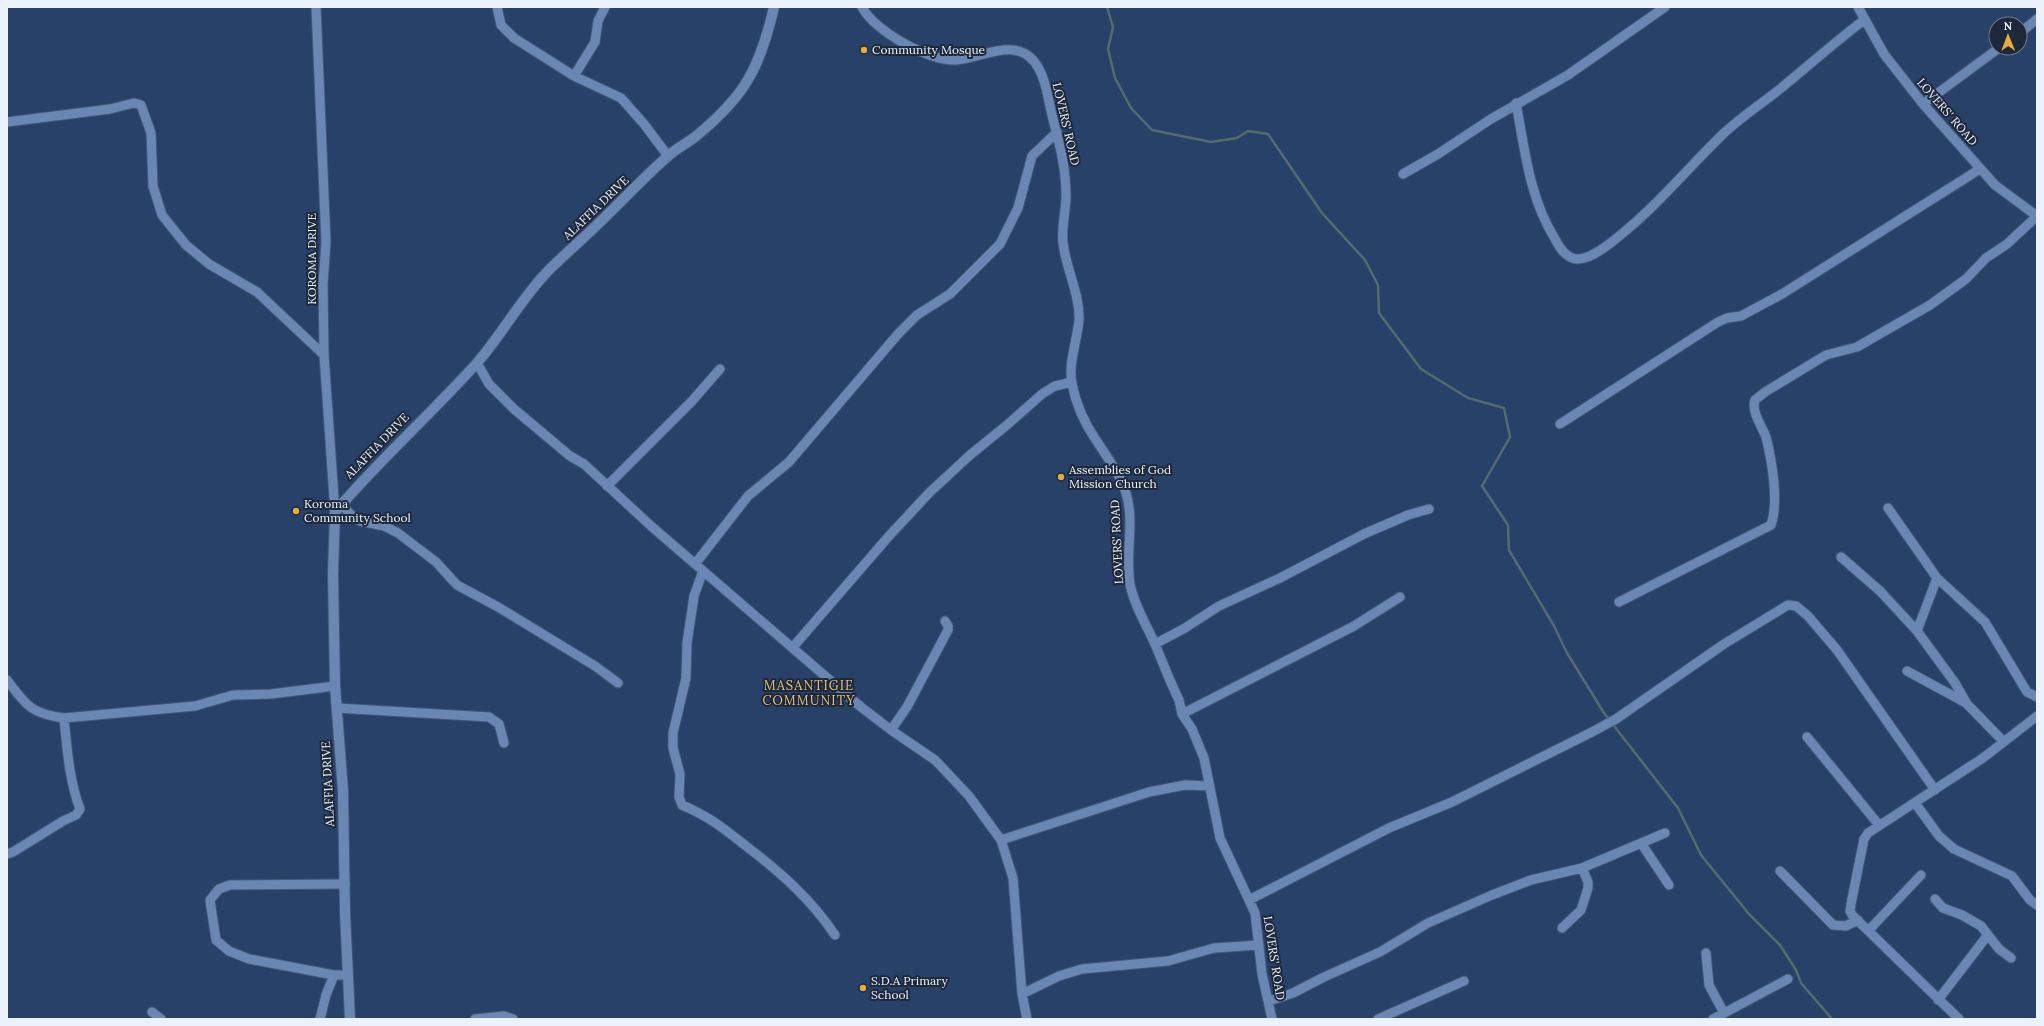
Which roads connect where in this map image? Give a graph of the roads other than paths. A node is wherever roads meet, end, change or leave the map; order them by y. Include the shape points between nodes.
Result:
1 (316, 7) edge
2 (497, 7) edge
3 (605, 7) edge
4 (774, 7) edge
5 (862, 7) edge
6 (1666, 7) edge
7 (1857, 8) edge
8 (2037, 19) edge
9 (1864, 20) junction
10 (2028, 26) edge
11 (1988, 56) edge
12 (574, 76) junction
13 (1516, 104) junction
14 (1923, 104) junction
15 (7, 122) edge
16 (1057, 132) junction
17 (668, 156) junction
18 (1980, 169) junction
19 (1403, 174) dead end
20 (2037, 216) edge
21 (324, 355) junction
22 (477, 363) junction
23 (720, 368) dead end
24 (1072, 382) junction
25 (1560, 424) dead end
26 (607, 486) junction
27 (338, 508) junction
28 (1888, 508) dead end
29 (1429, 509) dead end
30 (1841, 557) dead end
31 (695, 564) junction
32 (703, 571) junction
33 (1937, 578) junction
34 (1400, 597) dead end
35 (1619, 602) dead end
36 (945, 621) dead end
37 (1917, 631) junction
38 (1155, 644) junction
39 (793, 647) junction
40 (1907, 671) dead end
41 (7, 680) edge
42 (618, 683) dead end
43 (335, 686) junction
44 (2037, 697) edge
45 (1967, 704) junction
46 (337, 708) junction
47 (1182, 714) junction
48 (2037, 716) edge
49 (64, 718) junction
50 (891, 730) junction
51 (1807, 737) dead end
52 (2003, 741) junction
53 (504, 743) dead end
54 (1210, 786) junction
55 (1935, 790) junction
56 (1915, 803) junction
57 (1879, 825) junction
58 (1665, 833) dead end
59 (1001, 840) junction
60 (1641, 843) junction
61 (7, 854) edge
62 (1582, 868) junction
63 (1780, 871) dead end
64 (1921, 875) dead end
65 (344, 884) junction
66 (1669, 885) dead end
67 (1935, 899) dead end
68 (1249, 900) junction
69 (2037, 905) edge
70 (1858, 920) junction
71 (1562, 928) dead end
72 (1869, 930) junction
73 (835, 934) dead end
74 (1987, 936) junction
75 (1259, 945) junction
76 (1706, 953) dead end
77 (2011, 958) dead end
78 (334, 975) junction
79 (348, 975) junction
80 (1788, 979) dead end
81 (1464, 981) dead end
82 (1022, 994) junction
83 (1938, 1000) junction
84 (1269, 1001) junction
85 (152, 1012) dead end
86 (1724, 1013) junction
87 (161, 1019) edge
88 (320, 1019) edge
89 (350, 1019) edge
90 (475, 1019) edge
91 (513, 1019) edge
92 (1027, 1019) edge
93 (1272, 1019) edge
94 (1378, 1019) edge
95 (1713, 1019) edge
96 (1958, 1019) edge

1 - 21 street, KOROMA DRIVE via 326,242 323,284
2 - 12 street via 501,25 514,38
3 - 12 street via 598,21 595,42
4 - 17 street, ALAFFIA DRIVE via 762,49 747,83 723,113
5 - 16 street, LOVERS' ROAD via 872,21 889,35 935,57 956,60 1006,50 1031,57 1040,70
6 - 13 street via 1568,75
7 - 9 street, LOVERS' ROAD
8 - 10 street
9 - 13 street via 1729,129 1618,237 1582,259 1569,257 1559,245 1536,202
9 - 14 street, LOVERS' ROAD via 1884,54
11 - 14 street
12 - 17 street via 621,98
13 - 19 street
14 - 18 street, LOVERS' ROAD
15 - 21 street via 110,109 134,103 141,105 151,133 153,186 162,215 186,245 209,264 257,292
16 - 24 street, LOVERS' ROAD via 1065,172 1066,198 1062,241 1077,300 1079,319
16 - 31 street via 1032,156 1018,208 1000,244 950,294 917,315 898,334 789,462 748,496
17 - 22 street, ALAFFIA DRIVE via 548,271
18 - 20 street, LOVERS' ROAD via 1995,185
18 - 25 street via 1782,294 1741,316 1718,322
20 - 35 street via 2007,244 1986,258 1971,275 1930,306 1857,347 1826,356 1755,400 1754,410 1765,435 1773,478 1774,515 1771,526
21 - 27 street, KOROMA DRIVE
22 - 26 street via 489,384 514,408 570,456 584,464
22 - 27 street, ALAFFIA DRIVE
23 - 26 street via 692,401
24 - 38 street, LOVERS' ROAD via 1084,420 1118,476 1126,495 1130,531 1130,582 1137,605
24 - 39 street via 1055,386 1042,394 970,455 889,536
26 - 31 street
27 - 42 street via 360,521 384,526 398,533 436,562 457,584 595,666
27 - 43 street, ALAFFIA DRIVE via 333,574
28 - 33 street
29 - 38 street via 1364,534 1280,578 1218,606
30 - 37 street via 1880,591
31 - 32 street
32 - 39 street
32 - 73 street via 694,596 687,643 686,678 673,733 680,774 679,797 682,805 708,816 778,870 812,905
33 - 37 street
33 - 44 street via 1985,622 2027,692
34 - 47 street via 1354,626
36 - 50 street via 948,630 907,707
37 - 45 street
38 - 47 street, LOVERS' ROAD via 1179,700
39 - 50 street
40 - 45 street
41 - 49 street via 25,704 44,716
43 - 46 street, ALAFFIA DRIVE
43 - 49 street via 271,694 233,695 195,706
45 - 52 street
46 - 53 street via 489,717 499,724
46 - 65 street, ALAFFIA DRIVE via 344,791
47 - 54 street, LOVERS' ROAD via 1201,749
48 - 52 street
49 - 61 street via 75,797 80,809 76,815
50 - 59 street via 935,760 969,796
51 - 57 street
52 - 55 street via 1983,758
54 - 59 street via 1185,785 1149,792
54 - 68 street, LOVERS' ROAD via 1220,838
55 - 56 street
55 - 68 street via 1836,650 1808,616 1796,606 1788,605 1724,644 1616,719 1452,802 1389,828
56 - 57 street
56 - 69 street via 1939,836 1949,845 1964,855 2012,876 2030,900
57 - 70 street via 1866,835 1860,858 1850,910
58 - 60 street
59 - 82 street via 1013,878
60 - 62 street
60 - 66 street
62 - 71 street via 1588,882 1582,910
62 - 84 street via 1531,880 1492,895 1428,923 1380,952 1293,993
63 - 70 street via 1833,925 1846,926
64 - 72 street
65 - 78 street via 230,885 219,889 210,900 216,940 229,951 249,959
65 - 79 street, ALAFFIA DRIVE
67 - 74 street via 1943,908 1981,926
68 - 75 street, LOVERS' ROAD via 1255,913
70 - 72 street
72 - 83 street
74 - 77 street
74 - 83 street
75 - 82 street via 1214,948 1168,962 1082,969 1058,976
75 - 84 street, LOVERS' ROAD via 1262,974
76 - 86 street via 1709,985
78 - 79 street
78 - 88 street
79 - 89 street, ALAFFIA DRIVE
80 - 86 street
81 - 94 street
82 - 92 street
83 - 96 street
84 - 93 street, LOVERS' ROAD
85 - 87 street
86 - 95 street
90 - 91 street via 504,1016

